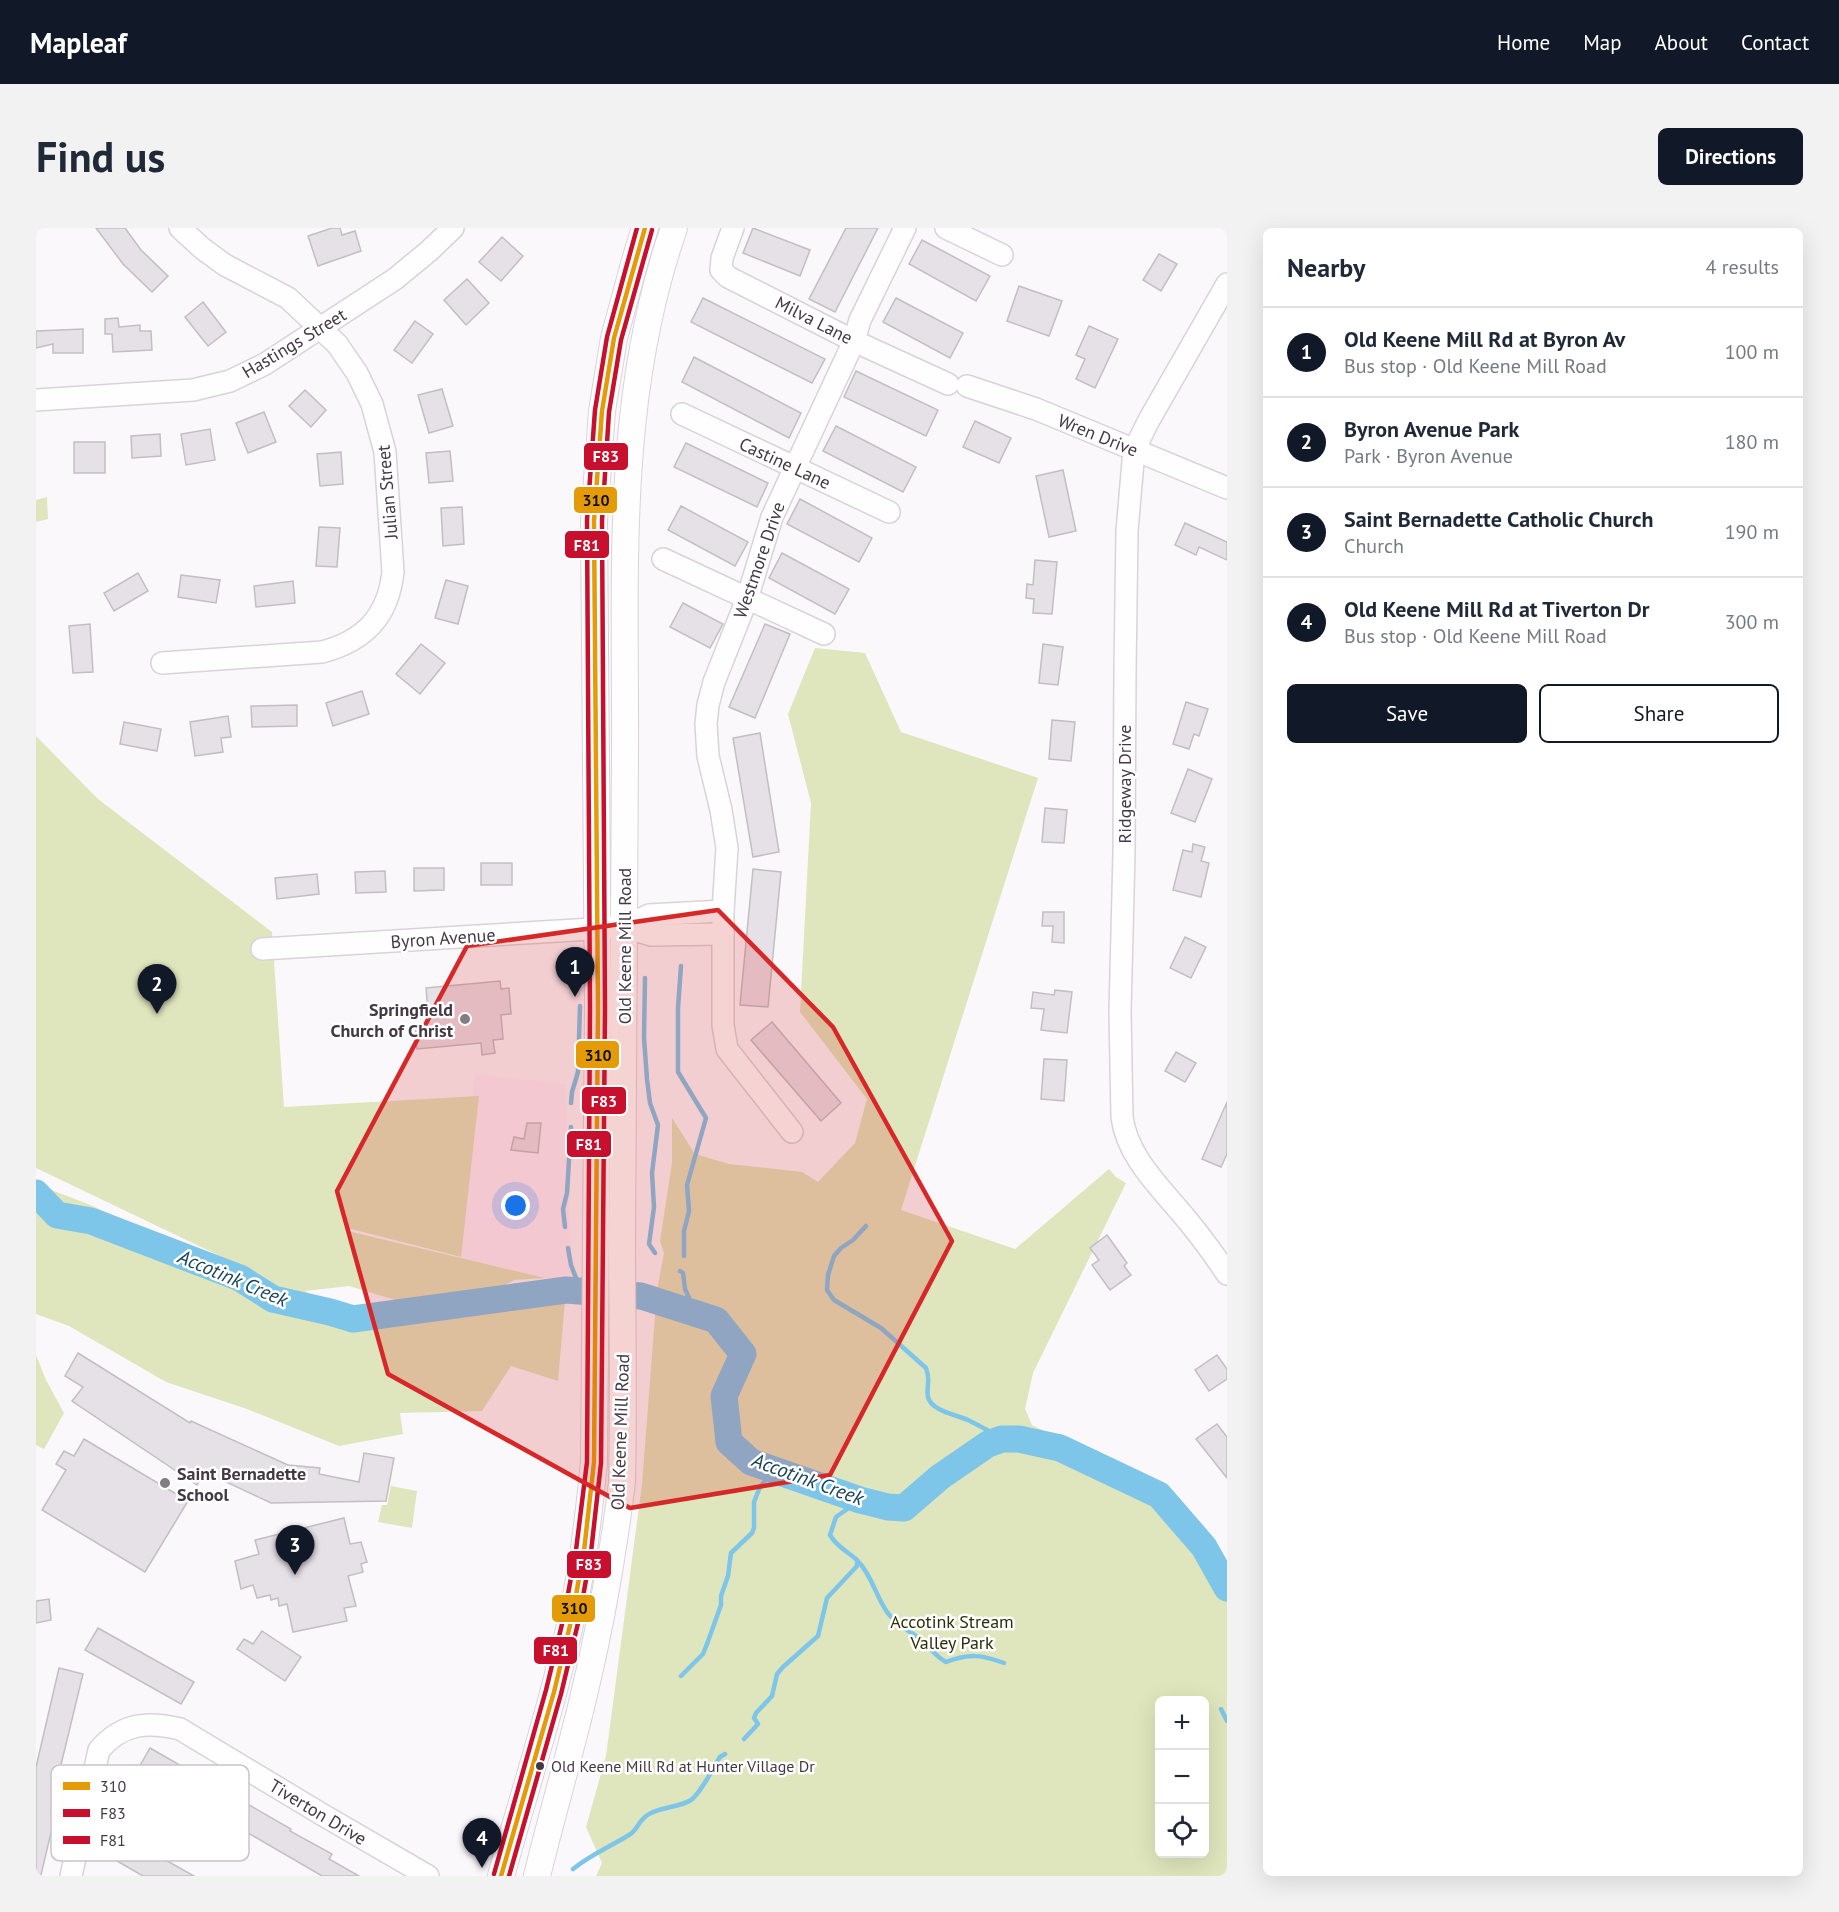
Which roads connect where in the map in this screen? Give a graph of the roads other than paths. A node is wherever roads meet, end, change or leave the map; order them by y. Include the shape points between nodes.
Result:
1 (180, 228) edge
2 (453, 228) edge
3 (645, 228) edge
4 (674, 228) edge
5 (733, 228) edge
6 (905, 228) edge
7 (946, 228) edge
8 (1002, 255) dead end
9 (1227, 284) edge
10 (320, 328) junction
11 (854, 341) junction
12 (958, 385) joint
13 (36, 400) edge
14 (682, 414) dead end
15 (1134, 450) junction
16 (794, 468) junction
17 (1227, 488) edge
18 (889, 512) dead end
19 (663, 559) dead end
20 (747, 599) junction
21 (824, 634) dead end
22 (162, 663) dead end
23 (723, 912) junction
24 (625, 927) junction
25 (596, 929) junction
26 (723, 934) junction
27 (262, 949) dead end
28 (792, 1132) dead end
29 (1227, 1274) edge
30 (96, 1765) edge
31 (240, 1765) edge
32 (249, 1770) edge
33 (74, 1861) edge
34 (71, 1876) edge
35 (428, 1876) edge
36 (501, 1876) edge
37 (537, 1876) edge

1 - 10 street, Julian Street via 225,265 288,298
2 - 10 street, Hastings Street via 395,279
3 - 25 main road, Old Keene Mill Road via 615,338 597,465
4 - 24 main road, Old Keene Mill Road via 644,334 627,475
5 - 11 street, Milva Lane via 722,258 721,270 728,277
6 - 11 street, Westmore Drive via 860,320
7 - 8 street
9 - 15 street, Ridgeway Drive
10 - 13 street, Hastings Street via 254,370 207,387
10 - 22 street, Julian Street via 357,373 381,433 393,555 386,604 369,628 355,639 322,652
11 - 12 street, Milva Lane
11 - 16 street, Westmore Drive
12 - 15 street, Wren Drive via 1036,409
14 - 16 street, Castine Lane
15 - 17 street, Wren Drive
15 - 29 street, Ridgeway Drive via 1127,531 1120,1012 1123,1127 1135,1155
16 - 18 street, Castine Lane
16 - 20 street, Westmore Drive via 772,517
19 - 20 street
20 - 21 street
20 - 23 street, Westmore Drive via 714,682 706,724 708,756 727,848
23 - 24 street via 649,915
23 - 26 street, Westmore Drive
24 - 25 street, Byron Avenue
24 - 26 street via 651,935
24 - 37 main road, Old Keene Mill Road via 622,1482 615,1546 582,1703
25 - 27 street, Byron Avenue
25 - 36 main road, Old Keene Mill Road via 594,1462 579,1580 548,1710
26 - 28 street, Westmore Drive via 723,1025 727,1049
30 - 31 street, Tiverton Drive via 99,1750 110,1738 147,1724 180,1729
32 - 35 street, Tiverton Drive
33 - 34 street, Tiverton Drive

